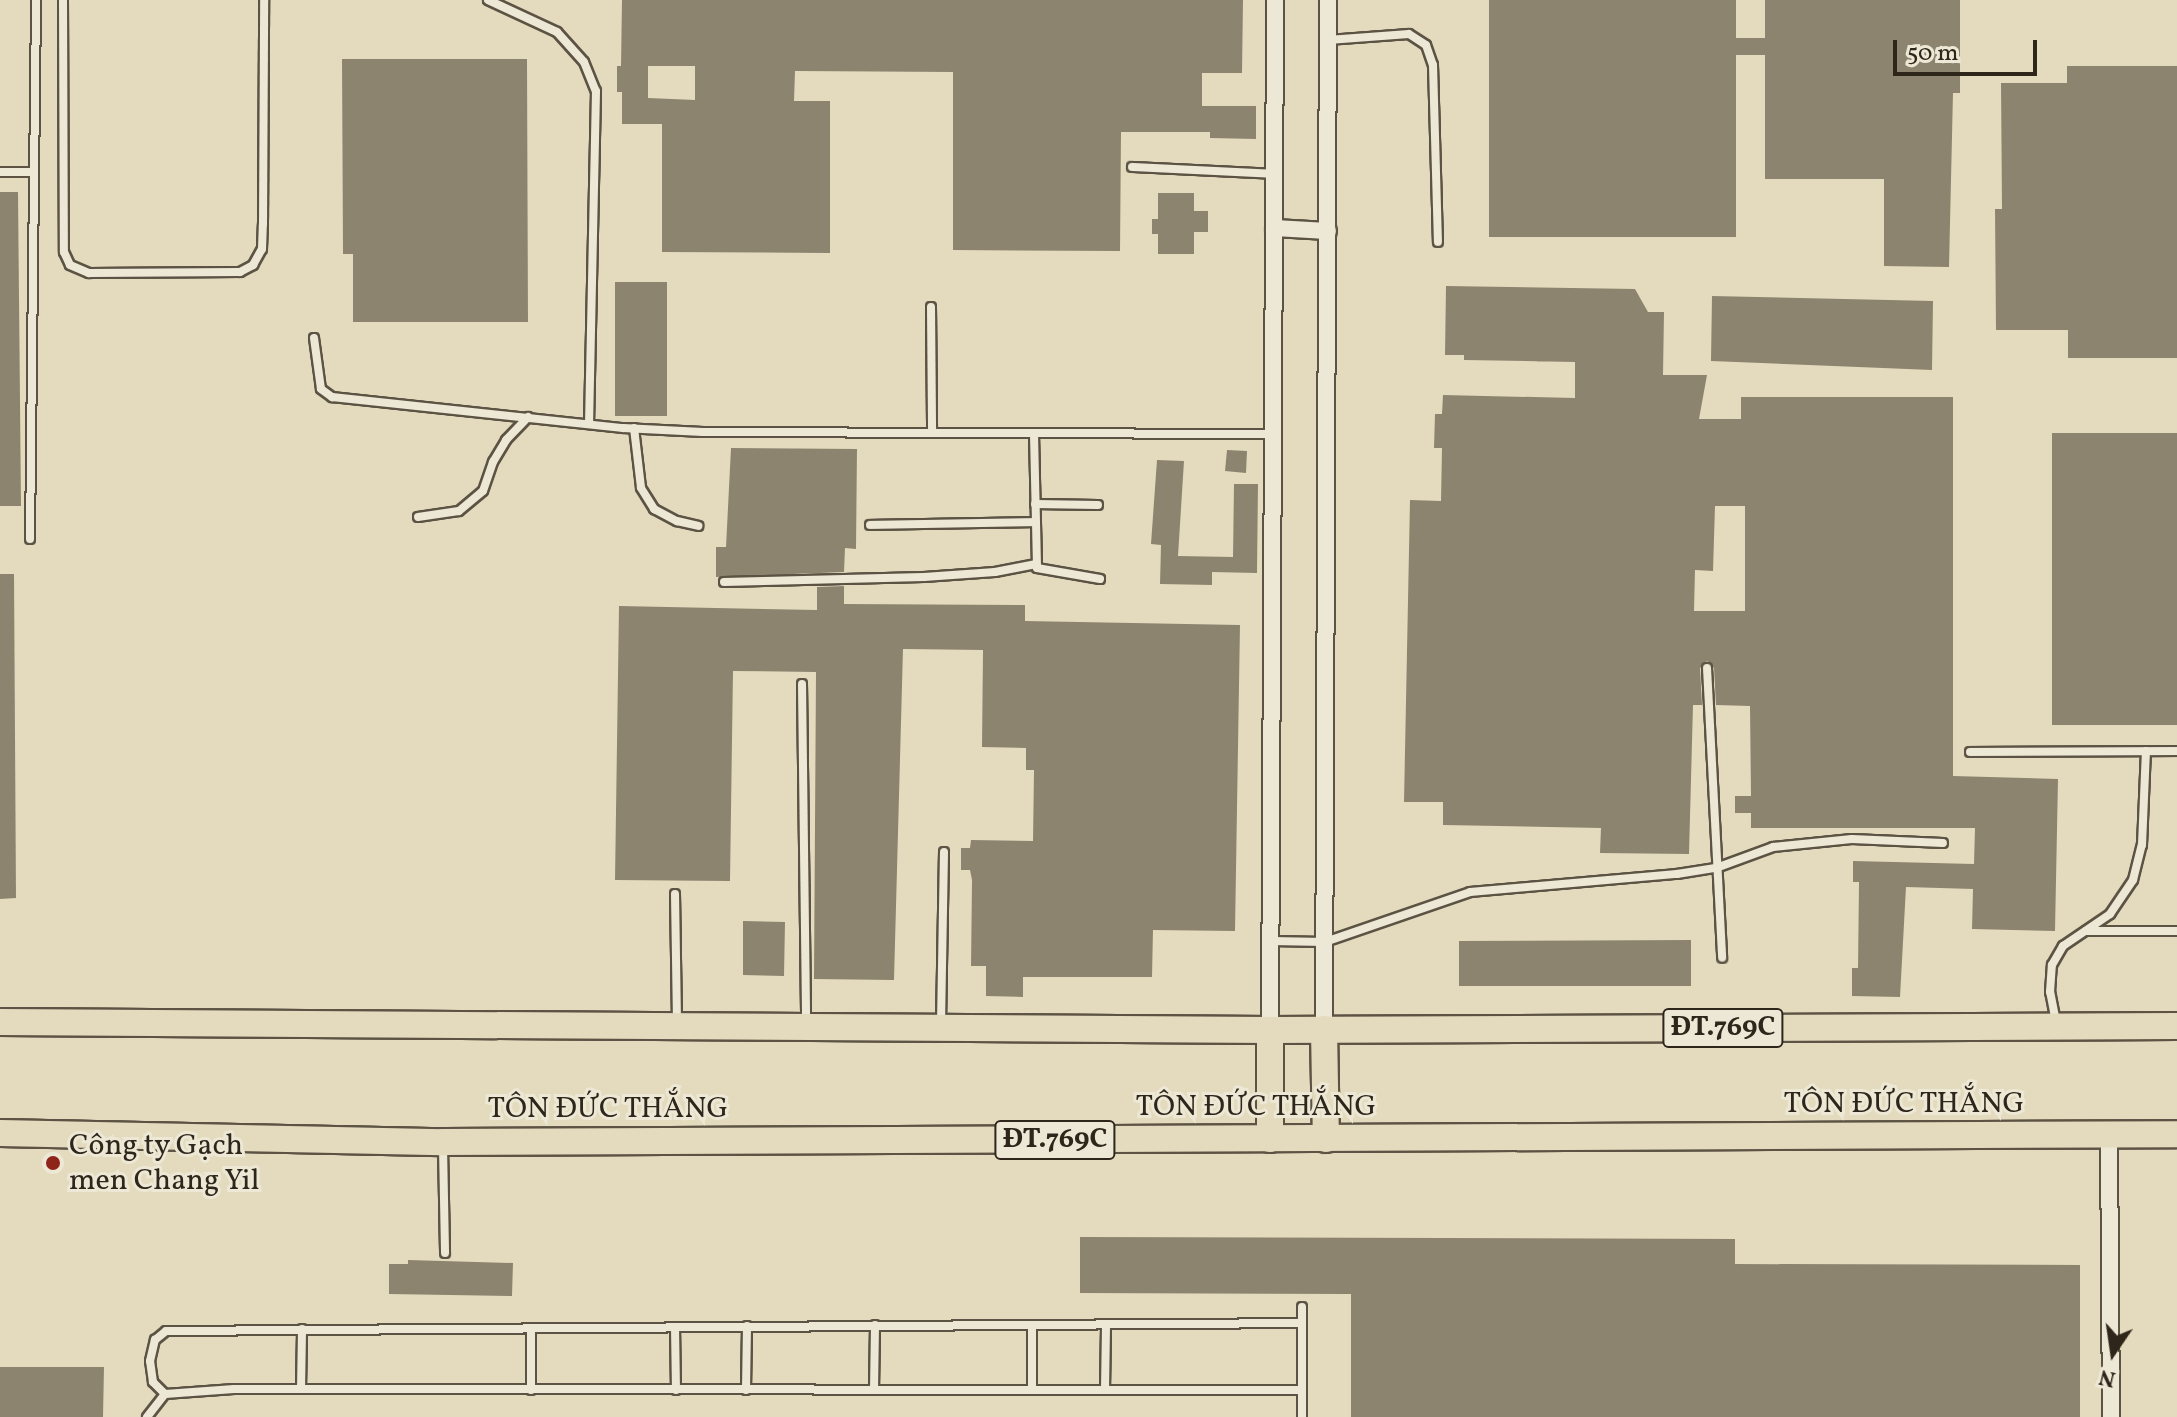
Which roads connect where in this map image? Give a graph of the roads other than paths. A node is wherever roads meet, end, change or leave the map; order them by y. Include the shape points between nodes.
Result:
1 (36, 0) edge
2 (63, 0) edge
3 (264, 0) edge
4 (488, 0) edge
5 (1275, 0) edge
6 (1328, 0) edge
7 (1328, 40) junction
8 (1132, 167) dead end
9 (0, 172) edge
10 (34, 172) junction
11 (1274, 174) junction
12 (1274, 228) junction
13 (1328, 231) junction
14 (1438, 242) dead end
15 (931, 307) dead end
16 (314, 338) dead end
17 (528, 417) junction
18 (589, 424) junction
19 (634, 428) junction
20 (932, 433) junction
21 (1034, 434) junction
22 (1273, 434) junction
23 (1035, 504) junction
24 (1098, 505) dead end
25 (418, 517) dead end
26 (1035, 522) junction
27 (870, 525) dead end
28 (698, 526) dead end
29 (30, 539) dead end
30 (1036, 564) junction
31 (1100, 579) dead end
32 (724, 582) dead end
33 (1707, 668) dead end
34 (802, 684) dead end
35 (2146, 751) junction
36 (2177, 751) edge
37 (1970, 752) dead end
38 (1943, 843) dead end
39 (944, 852) dead end
40 (1716, 868) junction
41 (675, 894) dead end
42 (2086, 931) junction
43 (2177, 931) edge
44 (1270, 941) junction
45 (1325, 942) junction
46 (1722, 958) dead end
47 (0, 1022) edge
48 (677, 1026) junction
49 (2177, 1026) edge
50 (807, 1027) junction
51 (2057, 1027) junction
52 (941, 1029) junction
53 (1324, 1029) junction
54 (1270, 1030) junction
55 (0, 1133) edge
56 (2177, 1134) edge
57 (2109, 1135) junction
58 (1270, 1139) junction
59 (1326, 1139) junction
60 (443, 1142) junction
61 (445, 1253) dead end
62 (1302, 1307) dead end
63 (1302, 1323) junction
64 (1106, 1324) junction
65 (875, 1325) junction
66 (1032, 1325) junction
67 (747, 1326) junction
68 (675, 1327) junction
69 (531, 1328) junction
70 (302, 1329) junction
71 (301, 1389) junction
72 (531, 1390) junction
73 (676, 1390) junction
74 (746, 1390) junction
75 (874, 1390) junction
76 (1032, 1390) junction
77 (1105, 1390) junction
78 (1302, 1390) junction
79 (165, 1394) junction
80 (147, 1417) edge
81 (1302, 1417) edge
82 (2111, 1417) edge

1 - 10 lane
2 - 3 lane via 64,252 70,265 89,273 240,272 253,265 262,249
4 - 18 lane via 557,32 584,62 596,91
5 - 11 street
6 - 7 street
7 - 13 street
7 - 14 lane via 1409,34 1426,45 1433,65
8 - 11 lane
9 - 10 lane
10 - 29 lane
11 - 12 street
12 - 13 street
12 - 22 street
13 - 45 street
15 - 20 lane
16 - 17 lane via 321,389 332,397
17 - 18 lane
17 - 25 lane via 506,440 483,491 459,511
18 - 19 lane
19 - 20 lane
19 - 28 lane via 641,488 654,509
20 - 21 lane
21 - 22 lane
21 - 23 lane
22 - 44 street
23 - 24 lane
23 - 26 lane
26 - 27 lane
26 - 30 lane
30 - 31 lane via 1042,571
30 - 32 lane via 924,577
33 - 40 lane
34 - 50 lane
35 - 36 lane
35 - 37 lane
35 - 42 lane via 2142,845 2133,880 2110,914
38 - 40 lane via 1852,839 1773,847
39 - 52 lane
40 - 45 lane via 1470,892
40 - 46 lane
41 - 48 lane
42 - 43 lane
42 - 51 lane via 2063,946 2052,965 2050,992
44 - 45 lane
44 - 54 street
45 - 53 street
47 - 48 main road, ĐT.769C
48 - 50 main road, ĐT.769C
49 - 51 main road, ĐT.769C
50 - 52 main road, ĐT.769C
51 - 53 main road, ĐT.769C
52 - 54 main road, ĐT.769C
53 - 54 main road, ĐT.769C
53 - 59 main road
54 - 58 main road
55 - 60 main road, TÔN ĐỨC THẮNG / ĐT.769C
56 - 57 main road, TÔN ĐỨC THẮNG / ĐT.769C
57 - 59 main road, TÔN ĐỨC THẮNG / ĐT.769C
57 - 82 street
58 - 59 main road, TÔN ĐỨC THẮNG / ĐT.769C
58 - 60 main road, TÔN ĐỨC THẮNG / ĐT.769C
60 - 61 lane
62 - 63 lane
63 - 64 lane
63 - 78 lane
64 - 66 lane
64 - 77 lane
65 - 66 lane
65 - 67 lane
65 - 75 lane
66 - 76 lane
67 - 68 lane
67 - 74 lane
68 - 69 lane
68 - 73 lane
69 - 70 lane
69 - 72 lane
70 - 71 lane
70 - 79 lane via 166,1331 155,1340 150,1361 153,1382
71 - 72 lane
71 - 79 lane
72 - 73 lane
73 - 74 lane
74 - 75 lane
75 - 76 lane
76 - 77 lane
77 - 78 lane
78 - 81 lane
79 - 80 lane

